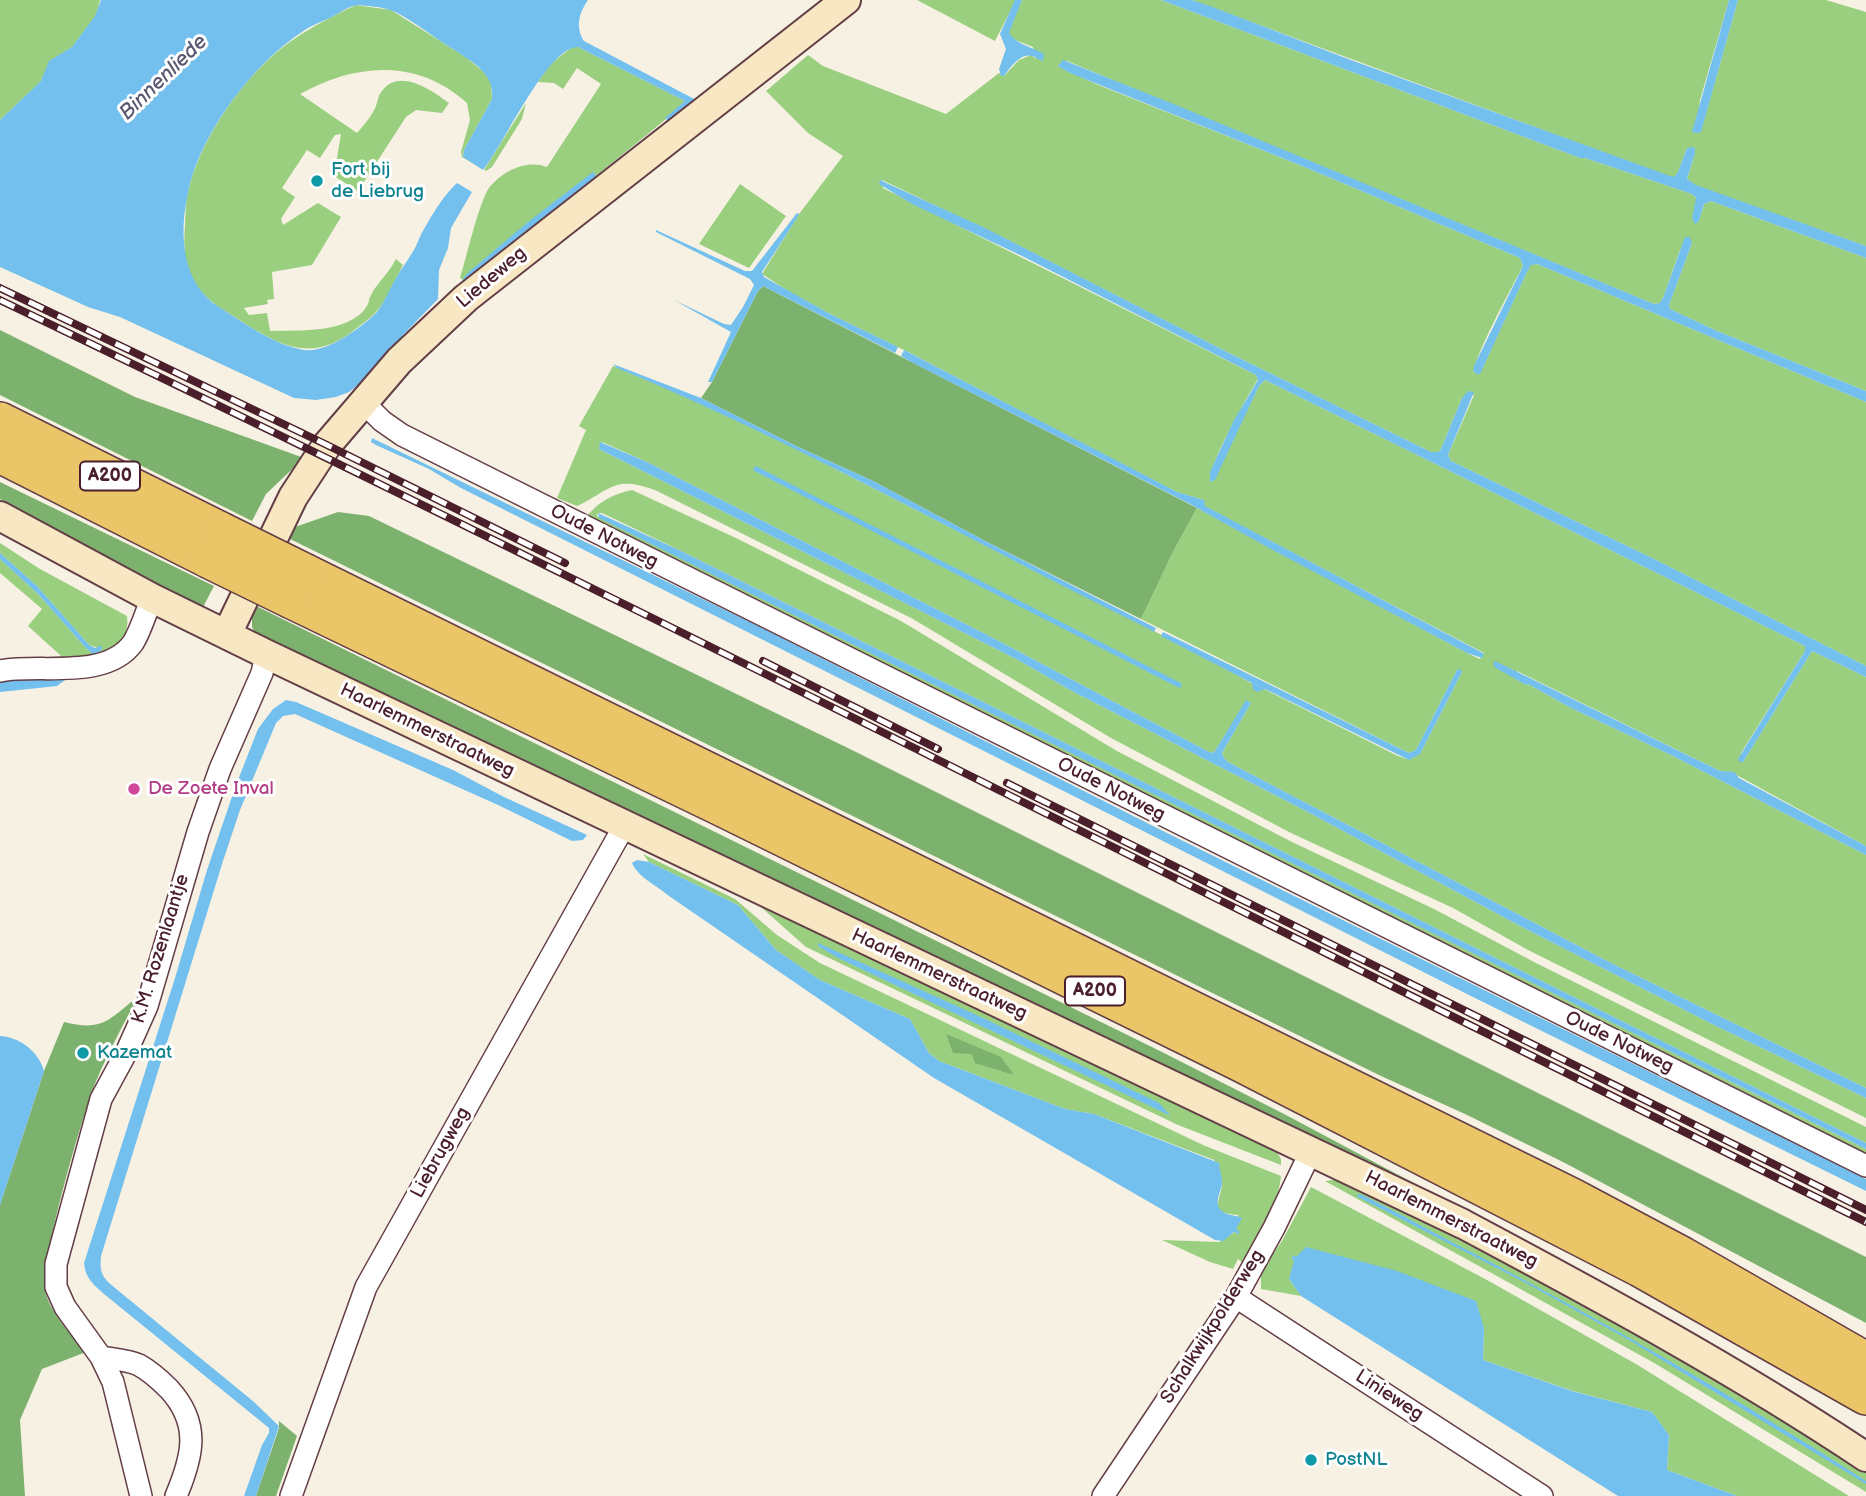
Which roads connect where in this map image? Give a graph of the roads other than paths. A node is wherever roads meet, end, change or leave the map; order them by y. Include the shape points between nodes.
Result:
1 (846, 0) edge
2 (365, 403) junction
3 (0, 421) edge
4 (0, 454) edge
5 (0, 516) edge
6 (214, 545) junction
7 (299, 586) junction
8 (152, 598) junction
9 (227, 634) junction
10 (266, 654) junction
11 (0, 671) edge
12 (622, 824) junction
13 (1311, 1151) junction
14 (1866, 1166) edge
15 (1236, 1297) junction
16 (101, 1357) junction
17 (1866, 1361) edge
18 (1834, 1377) junction
19 (1866, 1396) edge
20 (1866, 1404) edge
21 (1866, 1457) edge
22 (141, 1496) edge
23 (176, 1496) edge
24 (291, 1496) edge
25 (1103, 1496) edge
26 (1542, 1496) edge

1 - 2 main road, Liedeweg via 466,298 399,361
2 - 9 main road, Liedeweg via 327,445 293,497
2 - 14 street, Oude Notweg via 402,435
3 - 6 highway, A200
4 - 6 highway, A200
5 - 8 main road, Haarlemmerstraatweg
6 - 7 highway, A200, bridge
7 - 17 highway, A200 via 1572,1197
7 - 18 highway, A200 via 719,806 1241,1063 1640,1268
8 - 9 main road, Haarlemmerstraatweg
8 - 11 street via 134,641 122,655 85,668
9 - 10 main road, Haarlemmerstraatweg
10 - 12 main road, Haarlemmerstraatweg
10 - 16 street, K.M. Rozenlaantje via 198,832 147,1006 101,1099 62,1238 56,1287
12 - 13 main road, Haarlemmerstraatweg
12 - 24 street, Liebrugweg via 366,1287
13 - 15 street, Schalkwijkpolderweg
13 - 21 main road, Haarlemmerstraatweg via 1558,1275 1746,1382
15 - 25 street, Schalkwijkpolderweg
15 - 26 street, Linieweg
16 - 22 street, K.M. Rozenlaantje via 113,1382
16 - 23 street via 137,1364 180,1401 191,1425 191,1453
18 - 19 highway, A200
18 - 20 highway, A200

